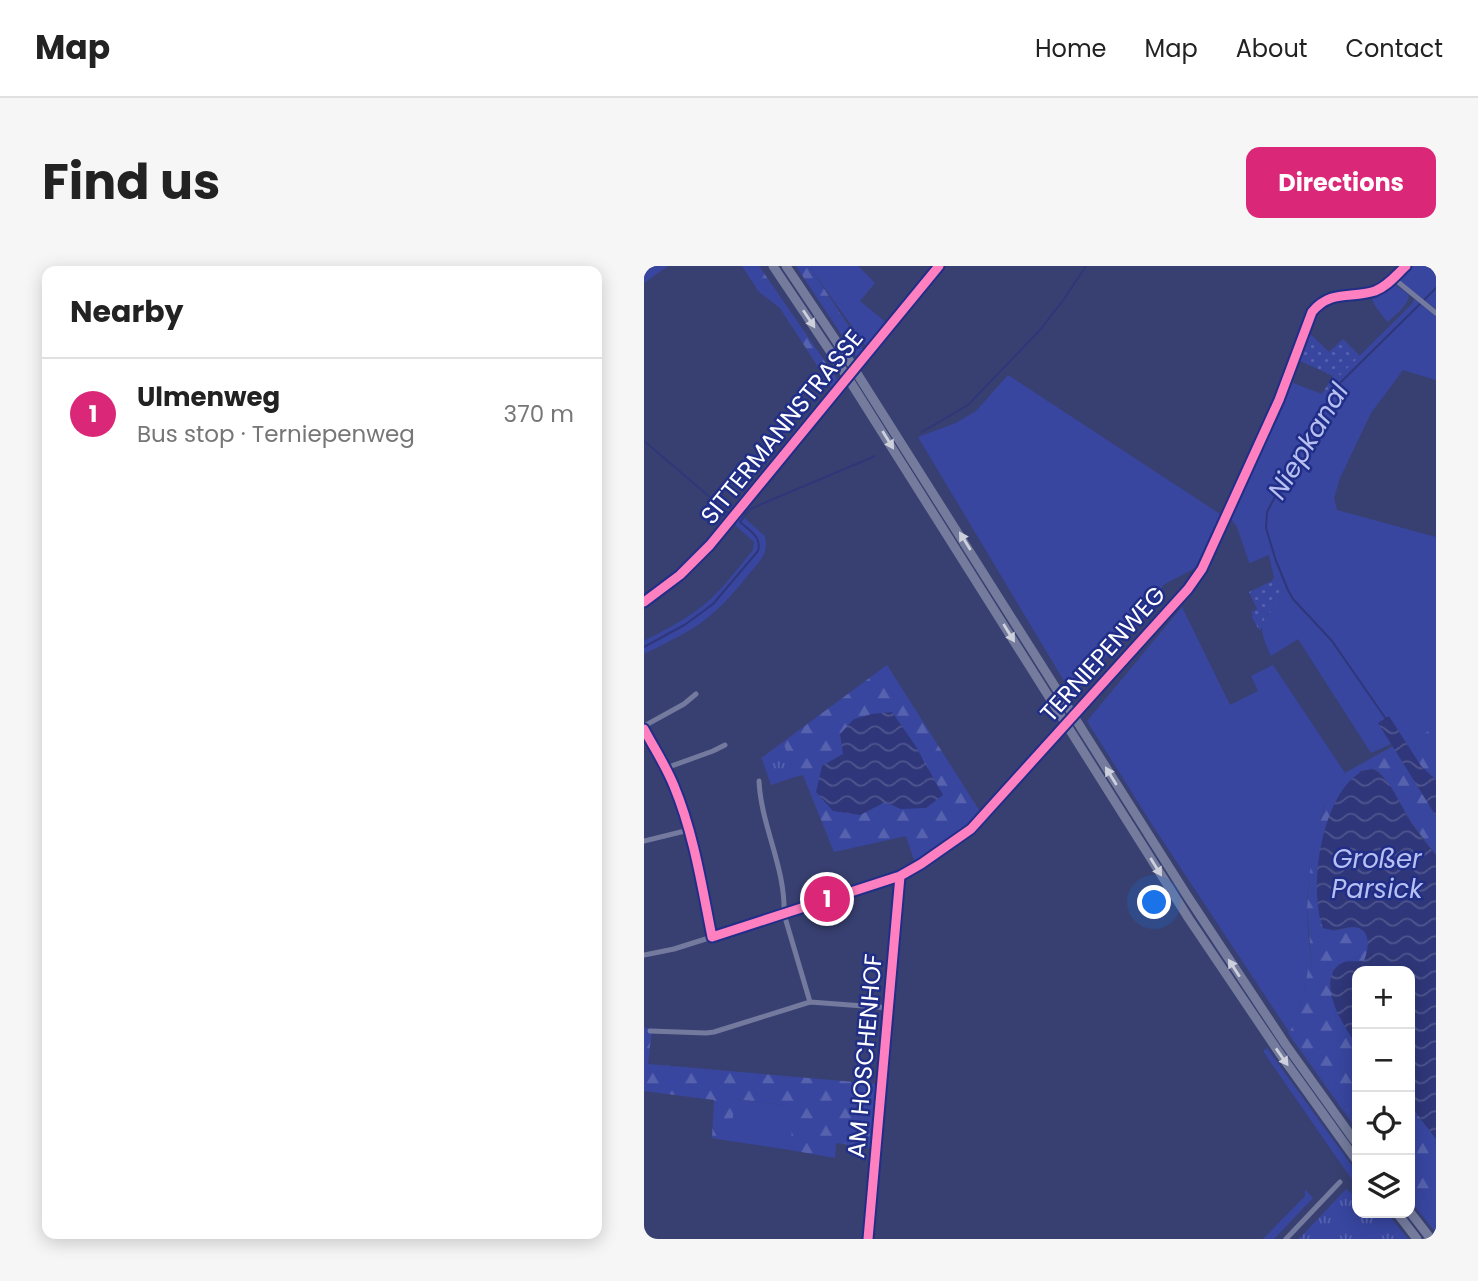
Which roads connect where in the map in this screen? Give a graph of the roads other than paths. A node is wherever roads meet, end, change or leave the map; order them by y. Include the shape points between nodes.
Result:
1 (773, 266) edge
2 (786, 266) edge
3 (939, 266) edge
4 (1406, 266) edge
5 (1393, 278) junction
6 (1436, 313) edge
7 (855, 379) junction
8 (644, 601) edge
9 (696, 694) dead end
10 (644, 728) edge
11 (725, 745) dead end
12 (666, 768) junction
13 (759, 781) dead end
14 (689, 830) junction
15 (644, 841) edge
16 (901, 876) junction
17 (784, 914) junction
18 (712, 937) junction
19 (644, 955) edge
20 (810, 1002) junction
21 (890, 1008) junction
22 (650, 1031) dead end
23 (1352, 1137) edge
24 (1353, 1155) edge
25 (1339, 1182) dead end
26 (1401, 1218) edge
27 (1415, 1218) edge
28 (868, 1239) edge
29 (1286, 1239) edge
30 (1418, 1239) edge
31 (1431, 1239) edge

1 -> 7 highway, bridge via 844,372
2 - 7 highway, bridge via 851,363
3 - 8 street, SITTERMANNSTRASSE via 710,545
4 - 5 street, TERNIEPENWEG
5 - 6 street
5 - 16 street, TERNIEPENWEG, bridge via 1377,290 1333,297 1316,307 1279,400 1202,569 1188,589 971,829
23 -> 7 highway via 1188,897 960,534
7 -> 24 highway via 1189,919
9 - 10 street
10 - 12 street
11 - 12 street
12 - 14 street
13 - 17 street
14 - 15 street
14 - 18 street
16 - 17 street, TERNIEPENWEG
16 - 21 street, AM HOSCHENHOF
17 - 18 street, TERNIEPENWEG
17 - 20 street
18 - 19 street, TERNIEPENWEG
20 - 21 street
20 - 22 street via 715,1032
21 - 28 street, AM HOSCHENHOF
25 - 29 street
26 - 30 highway
27 - 31 highway

